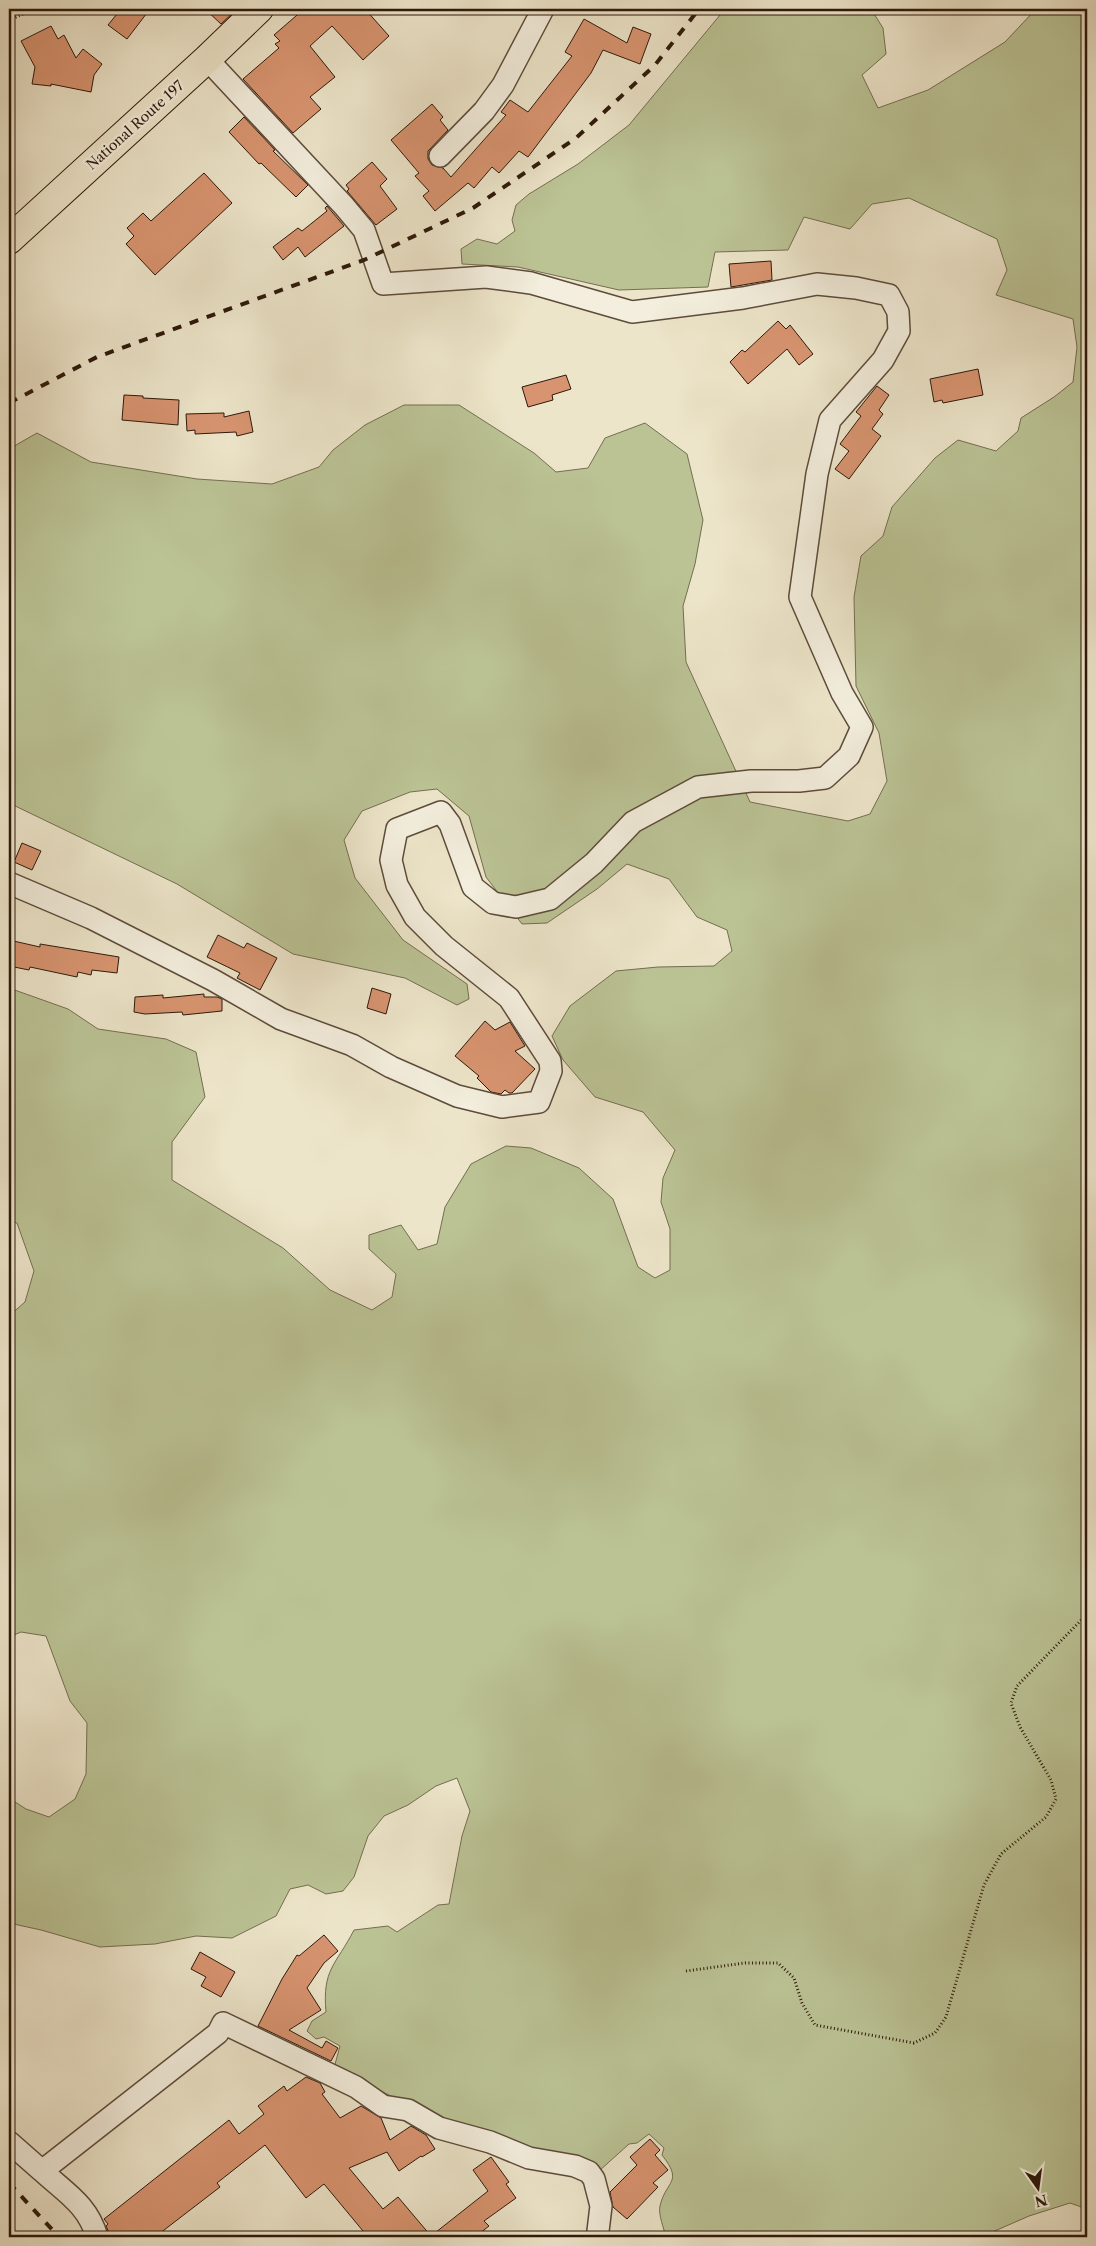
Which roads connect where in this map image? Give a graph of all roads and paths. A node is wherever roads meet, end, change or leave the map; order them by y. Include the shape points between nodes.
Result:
1 (35, 9) edge
2 (259, 9) edge
3 (543, 9) edge
4 (9, 20) edge
5 (207, 60) junction
6 (440, 156) dead end
7 (9, 240) edge
8 (9, 883) edge
9 (1087, 1614) edge
10 (686, 1971) dead end
11 (9, 2142) edge
12 (42, 2171) junction
13 (598, 2231) dead end
14 (97, 2237) edge

1 - 4 path
2 - 5 highway, National Route 197
3 - 6 street via 503,86 484,111
5 - 7 highway, National Route 197
5 - 8 street via 364,230 382,284 486,277 531,283 632,312 742,298 817,284 889,295 898,312 899,331 883,360 830,420 817,474 800,597 842,693 862,727 849,756 825,778 698,786 633,822 594,863 550,899 516,907 493,903 473,887 450,824 441,812 397,829 391,860 397,885 415,917 444,946 509,998 550,1061 551,1071 539,1102 502,1107 457,1096 352,1045 281,1019 91,918
9 - 10 path via 1017,1686 1011,1703 1020,1727 1052,1780 1056,1800 1046,1817 1001,1854 984,1885 946,2018 935,2033 914,2043 815,2025 802,2003 794,1978 778,1963 745,1963
11 - 12 street
12 - 13 street via 218,2033 223,2023 356,2087 383,2106 408,2110 439,2128 490,2142 529,2158 575,2166 589,2172 601,2206
12 - 14 street via 84,2208

